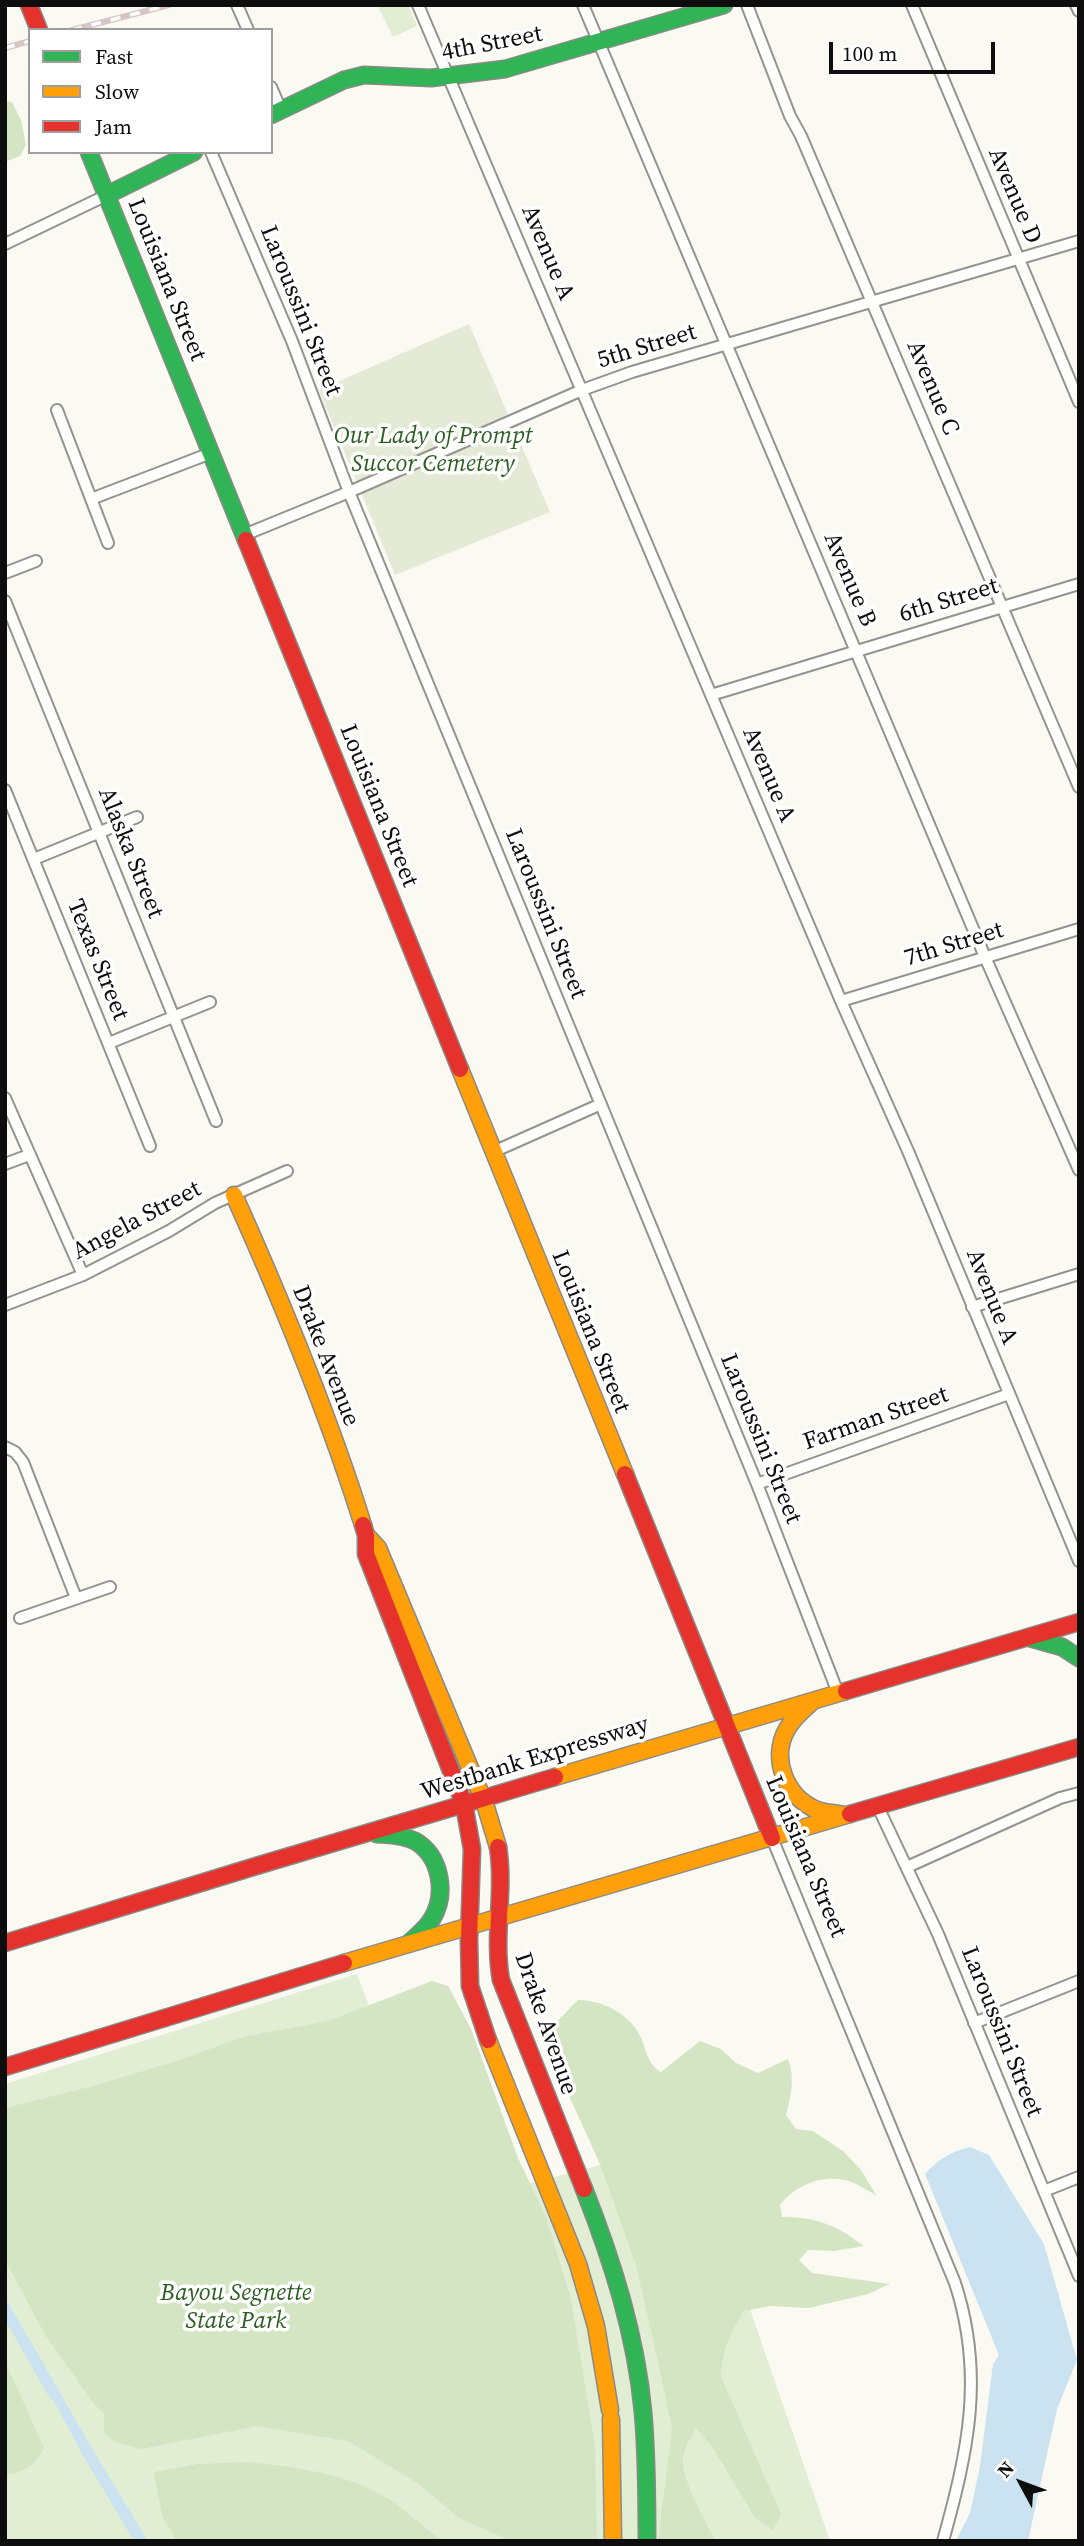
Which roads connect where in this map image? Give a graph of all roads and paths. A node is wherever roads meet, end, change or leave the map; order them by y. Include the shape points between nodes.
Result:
1 (29, 5) edge
2 (237, 5) edge
3 (418, 5) edge
4 (583, 5) edge
5 (724, 5) edge
6 (747, 5) edge
7 (912, 5) edge
8 (1076, 5) edge
9 (1079, 12) edge
10 (38, 28) edge
11 (247, 28) edge
12 (598, 42) junction
13 (449, 76) junction
14 (276, 112) edge
15 (90, 154) edge
16 (190, 154) edge
17 (212, 154) edge
18 (107, 195) junction
19 (1079, 241) edge
20 (5, 244) edge
21 (1018, 259) junction
22 (873, 301) junction
23 (725, 345) junction
24 (582, 390) junction
25 (1079, 402) edge
26 (57, 410) dead end
27 (211, 453) junction
28 (349, 492) junction
29 (91, 499) junction
30 (244, 535) junction
31 (108, 543) dead end
32 (36, 561) dead end
33 (5, 573) edge
34 (1079, 584) edge
35 (5, 601) edge
36 (1002, 607) junction
37 (856, 651) junction
38 (711, 695) junction
39 (1079, 787) edge
40 (5, 790) edge
41 (137, 817) dead end
42 (100, 833) junction
43 (34, 859) junction
44 (1079, 929) edge
45 (985, 957) junction
46 (841, 1000) junction
47 (210, 1002) dead end
48 (174, 1017) junction
49 (109, 1043) junction
50 (5, 1098) edge
51 (601, 1104) junction
52 (216, 1121) dead end
53 (150, 1146) dead end
54 (493, 1152) junction
55 (29, 1154) junction
56 (5, 1164) edge
57 (1079, 1170) edge
58 (287, 1171) dead end
59 (234, 1195) junction
60 (83, 1275) junction
61 (1079, 1275) edge
62 (5, 1305) edge
63 (972, 1307) junction
64 (1009, 1394) junction
65 (7, 1447) edge
66 (757, 1483) junction
67 (366, 1535) junction
68 (1079, 1562) edge
69 (110, 1587) dead end
70 (76, 1598) junction
71 (20, 1618) dead end
72 (1079, 1622) edge
73 (1027, 1637) junction
74 (1079, 1658) edge
75 (838, 1693) junction
76 (814, 1700) junction
77 (726, 1726) junction
78 (1079, 1736) edge
79 (1079, 1748) edge
80 (1057, 1754) junction
81 (1079, 1793) edge
82 (482, 1798) junction
83 (464, 1804) junction
84 (878, 1807) junction
85 (850, 1816) junction
86 (369, 1832) junction
87 (772, 1838) junction
88 (907, 1867) junction
89 (497, 1920) junction
90 (468, 1928) junction
91 (5, 1943) edge
92 (405, 1947) junction
93 (1079, 1981) edge
94 (974, 2023) junction
95 (5, 2067) edge
96 (1079, 2177) edge
97 (1044, 2191) junction
98 (1079, 2276) edge
99 (613, 2541) edge
100 (647, 2541) edge
101 (943, 2541) edge

1 - 10 main road
2 - 11 street
3 - 13 street, Avenue A
4 - 12 street, Avenue B
5 - 12 main road, 4th Street
6 - 22 street, Avenue C via 790,116
7 - 21 street, Avenue D
8 - 9 street
12 - 13 main road, 4th Street via 505,69
12 - 23 street, Avenue B
13 - 14 main road, 4th Street via 364,75
13 - 24 street, Avenue A
15 - 18 main road, Louisiana Street
16 - 18 main road
17 - 28 street, Laroussini Street via 292,341
18 - 20 street
18 - 27 main road, Louisiana Street
19 - 21 street, 5th Street
21 - 22 street, 5th Street
21 - 25 street, Avenue D
22 - 23 street, 5th Street
22 - 36 street, Avenue C
23 - 24 street, 5th Street
23 - 37 street, Avenue B
24 - 28 street, 5th Street
24 - 38 street, Avenue A
26 - 29 street
27 - 29 street
27 - 30 main road, Louisiana Street
28 - 30 street, 5th Street
28 - 51 street, Laroussini Street
29 - 31 street
30 - 54 main road, Louisiana Street
32 - 33 street
34 - 36 street, 6th Street
35 - 42 street, Alaska Street
36 - 37 street, 6th Street
36 - 39 street, Avenue C
37 - 38 street, 6th Street
37 - 45 street, Avenue B
38 - 46 street, Avenue A
40 - 43 street, Texas Street
41 - 42 street
42 - 43 street
42 - 48 street, Alaska Street
43 - 49 street, Texas Street
44 - 45 street, 7th Street
45 - 46 street, 7th Street
45 - 57 street, Avenue B
46 - 63 street, Avenue A
47 - 48 street
48 - 49 street
48 - 52 street, Alaska Street
49 - 53 street, Texas Street
50 - 55 street
51 - 54 street
51 - 66 street, Laroussini Street
54 - 77 main road, Louisiana Street
55 - 56 street
55 - 60 street
58 - 59 street, Angela Street
59 - 60 street, Angela Street
59 - 67 main road, Drake Avenue via 275,1287
60 - 62 street, Angela Street
61 - 63 street
63 - 64 street, Avenue A
64 - 66 street, Farman Street
64 - 68 street, Avenue A
65 - 70 street via 23,1462
66 - 75 street, Laroussini Street
67 - 82 main road, Drake Avenue via 378,1548
67 - 83 main road, Drake Avenue via 366,1554
69 - 70 street
70 - 71 street
72 - 73 main road, Westbank Expressway
73 - 74 main road via 1066,1648
73 - 75 main road, Westbank Expressway
75 - 76 main road, Westbank Expressway
76 - 77 main road, Westbank Expressway
76 - 85 main road via 785,1732 782,1773 805,1803
77 - 82 main road, Westbank Expressway
77 - 87 main road, Louisiana Street
78 - 80 main road
79 - 80 main road
80 - 84 main road
81 - 88 street
82 - 83 main road, Westbank Expressway
82 - 89 main road, Drake Avenue via 500,1864
83 - 86 main road, Westbank Expressway
83 - 90 main road, Drake Avenue via 472,1841
84 - 85 main road
84 - 88 street, Laroussini Street
85 - 87 main road
86 - 91 main road, Westbank Expressway
86 - 92 main road via 420,1845 436,1866 440,1896 435,1913
87 - 89 main road
87 - 101 street, Louisiana Street via 964,2312 972,2362 970,2421
88 - 94 street, Laroussini Street
89 - 90 main road
89 - 100 main road, Drake Avenue via 496,1959 501,1980 604,2237 622,2299 643,2409
90 - 92 main road
90 - 99 main road, Drake Avenue via 470,1986 572,2246 591,2308 610,2415
92 - 95 main road
93 - 94 street
94 - 97 street, Laroussini Street
96 - 97 street
97 - 98 street, Laroussini Street

